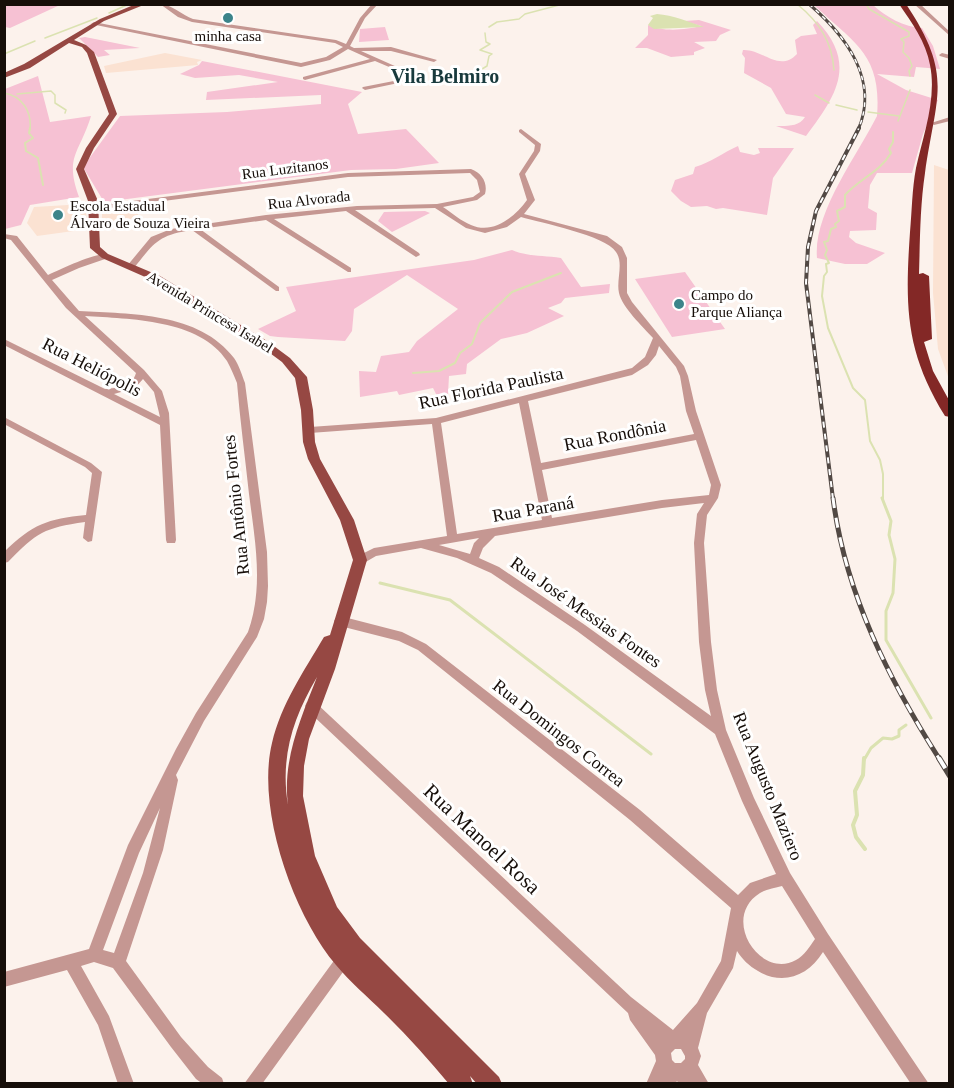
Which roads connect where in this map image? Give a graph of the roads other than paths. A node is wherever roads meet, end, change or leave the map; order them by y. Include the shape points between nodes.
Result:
1 (143, 4) edge
2 (162, 4) edge
3 (376, 4) edge
4 (902, 4) edge
5 (909, 4) edge
6 (916, 4) edge
7 (936, 21) junction
8 (950, 23) edge
9 (94, 24) junction
10 (950, 35) edge
11 (68, 40) junction
12 (352, 47) junction
13 (946, 52) edge
14 (377, 59) junction
15 (434, 60) dead end
16 (4, 76) edge
17 (305, 78) dead end
18 (365, 88) dead end
19 (943, 119) edge
20 (521, 131) dead end
21 (478, 176) joint
22 (437, 206) junction
23 (94, 208) junction
24 (347, 209) junction
25 (520, 215) junction
26 (266, 217) junction
27 (193, 228) junction
28 (7, 236) dead end
29 (95, 248) junction
30 (416, 255) dead end
31 (105, 256) junction
32 (76, 266) junction
33 (131, 266) junction
34 (348, 270) dead end
35 (47, 279) junction
36 (276, 289) dead end
37 (917, 308) junction
38 (77, 313) junction
39 (111, 316) junction
40 (97, 332) junction
41 (657, 337) junction
42 (4, 341) edge
43 (141, 372) junction
44 (105, 392) junction
45 (950, 397) edge
46 (523, 400) junction
47 (950, 413) edge
48 (4, 420) edge
49 (436, 421) junction
50 (163, 423) junction
51 (310, 430) junction
52 (699, 436) junction
53 (537, 467) junction
54 (713, 498) junction
55 (90, 518) junction
56 (548, 524) junction
57 (491, 533) junction
58 (88, 538) dead end
59 (171, 540) dead end
60 (453, 540) junction
61 (419, 545) junction
62 (4, 559) edge
63 (474, 560) junction
64 (360, 561) junction
65 (340, 621) junction
66 (311, 706) junction
67 (720, 730) junction
68 (174, 768) junction
69 (785, 878) junction
70 (738, 904) junction
71 (734, 925) junction
72 (823, 939) junction
73 (348, 952) junction
74 (94, 955) junction
75 (70, 962) junction
76 (117, 962) junction
77 (728, 963) junction
78 (759, 964) junction
79 (4, 980) edge
80 (702, 1008) junction
81 (677, 1061) edge
82 (126, 1083) edge
83 (216, 1083) edge
84 (252, 1083) edge
85 (463, 1083) edge
86 (492, 1083) edge
87 (654, 1083) edge
88 (663, 1083) edge
89 (701, 1083) edge
90 (921, 1083) edge

1 - 9 main road
2 - 12 street via 192,20
3 - 12 street via 356,27
4 - 13 highway
5 - 13 highway via 933,26
6 - 7 street
7 - 8 street
7 - 10 street
9 - 11 main road
9 - 12 street via 301,65
11 - 16 main road
11 - 23 main road via 90,52 113,114 80,169
12 - 14 street
12 - 15 street via 391,49
13 - 19 highway
14 - 17 street
14 - 18 street via 412,75 406,80
19 - 37 highway via 922,184
20 - 25 street via 538,144 522,174 531,200
21 - 22 street, Rua Alvorada via 484,188 481,196
21 - 23 street, Rua Luzitanos via 467,171 368,173
22 - 24 street, Rua Alvorada
22 - 25 street via 484,232
23 - 29 main road
24 - 26 street, Rua Alvorada
24 - 30 street
25 - 41 street, Rua Augusto Maziero via 613,243 623,258 623,293
26 - 27 street, Rua Alvorada
26 - 34 street
27 - 33 street, Rua Alvorada via 171,231 154,239
27 - 36 street
28 - 35 street via 14,238
29 - 31 main road, Avenida Princesa Isabel
29 - 32 street
31 - 32 street
31 - 33 main road, Avenida Princesa Isabel
32 - 35 street
33 - 51 main road, Avenida Princesa Isabel via 188,297 286,360 301,377
35 - 38 street
37 - 45 highway via 934,368
37 - 47 highway via 918,346 930,380
38 - 39 street, Rua Antônio Fortes
38 - 40 street
39 - 40 street
39 - 68 street, Rua Antônio Fortes via 163,321 201,335 232,359 241,383 261,549 260,620 200,717
40 - 43 street
41 - 46 street, Rua Florida Paulista via 653,355 635,370
41 - 52 street, Rua Augusto Maziero via 680,366
42 - 44 street, Rua Heliópolis
43 - 44 street via 133,386
43 - 50 street via 158,391
44 - 50 street, Rua Heliópolis
46 - 49 street, Rua Florida Paulista
46 - 53 street
48 - 55 street via 94,468 98,477
49 - 51 street, Rua Florida Paulista
49 - 60 street
50 - 59 street
51 - 64 main road, Avenida Princesa Isabel via 314,459 347,520
52 - 53 street, Rua Rondônia
52 - 54 street, Rua Augusto Maziero via 716,485
53 - 56 street
54 - 56 street, Rua Paraná
54 - 67 street, Rua Augusto Maziero via 702,514 699,543 705,642
55 - 58 street
55 - 62 street via 45,524 27,535
56 - 57 street, Rua Paraná
57 - 60 street, Rua Paraná
57 - 63 street via 478,546
60 - 61 street, Rua Paraná
61 - 63 street, Rua José Messias Fontes
61 - 64 street, Rua Paraná via 374,552
63 - 67 street, Rua José Messias Fontes via 573,623
64 - 65 main road
65 - 66 main road via 327,669
65 - 70 street, Rua Domingos Correa via 402,637 422,647 635,815
65 - 73 main road via 291,709 280,744 278,772 279,807 296,879 327,938
66 - 73 main road via 296,766 299,825 306,857
66 - 81 street, Rua Manoel Rosa via 626,1002
67 - 69 street, Rua Augusto Maziero
68 - 74 street, Rua Antônio Fortes via 134,850
68 - 76 street via 166,823
69 - 70 street via 753,889
69 - 72 street, Rua Augusto Maziero
70 - 71 street
71 - 77 street
71 - 78 street via 738,940
72 - 78 street via 799,968 773,970
72 - 90 street, Rua Augusto Maziero
73 - 84 street
73 - 85 main road
73 - 86 main road via 400,988
74 - 75 street
74 - 76 street
75 - 79 street
75 - 82 street via 104,1021
76 - 83 street via 176,1042 202,1073
77 - 78 street via 741,958
77 - 80 street
80 - 81 street
80 - 81 street via 690,1050 692,1058
81 - 87 street
81 - 88 street
81 - 89 street, Rua Manoel Rosa

